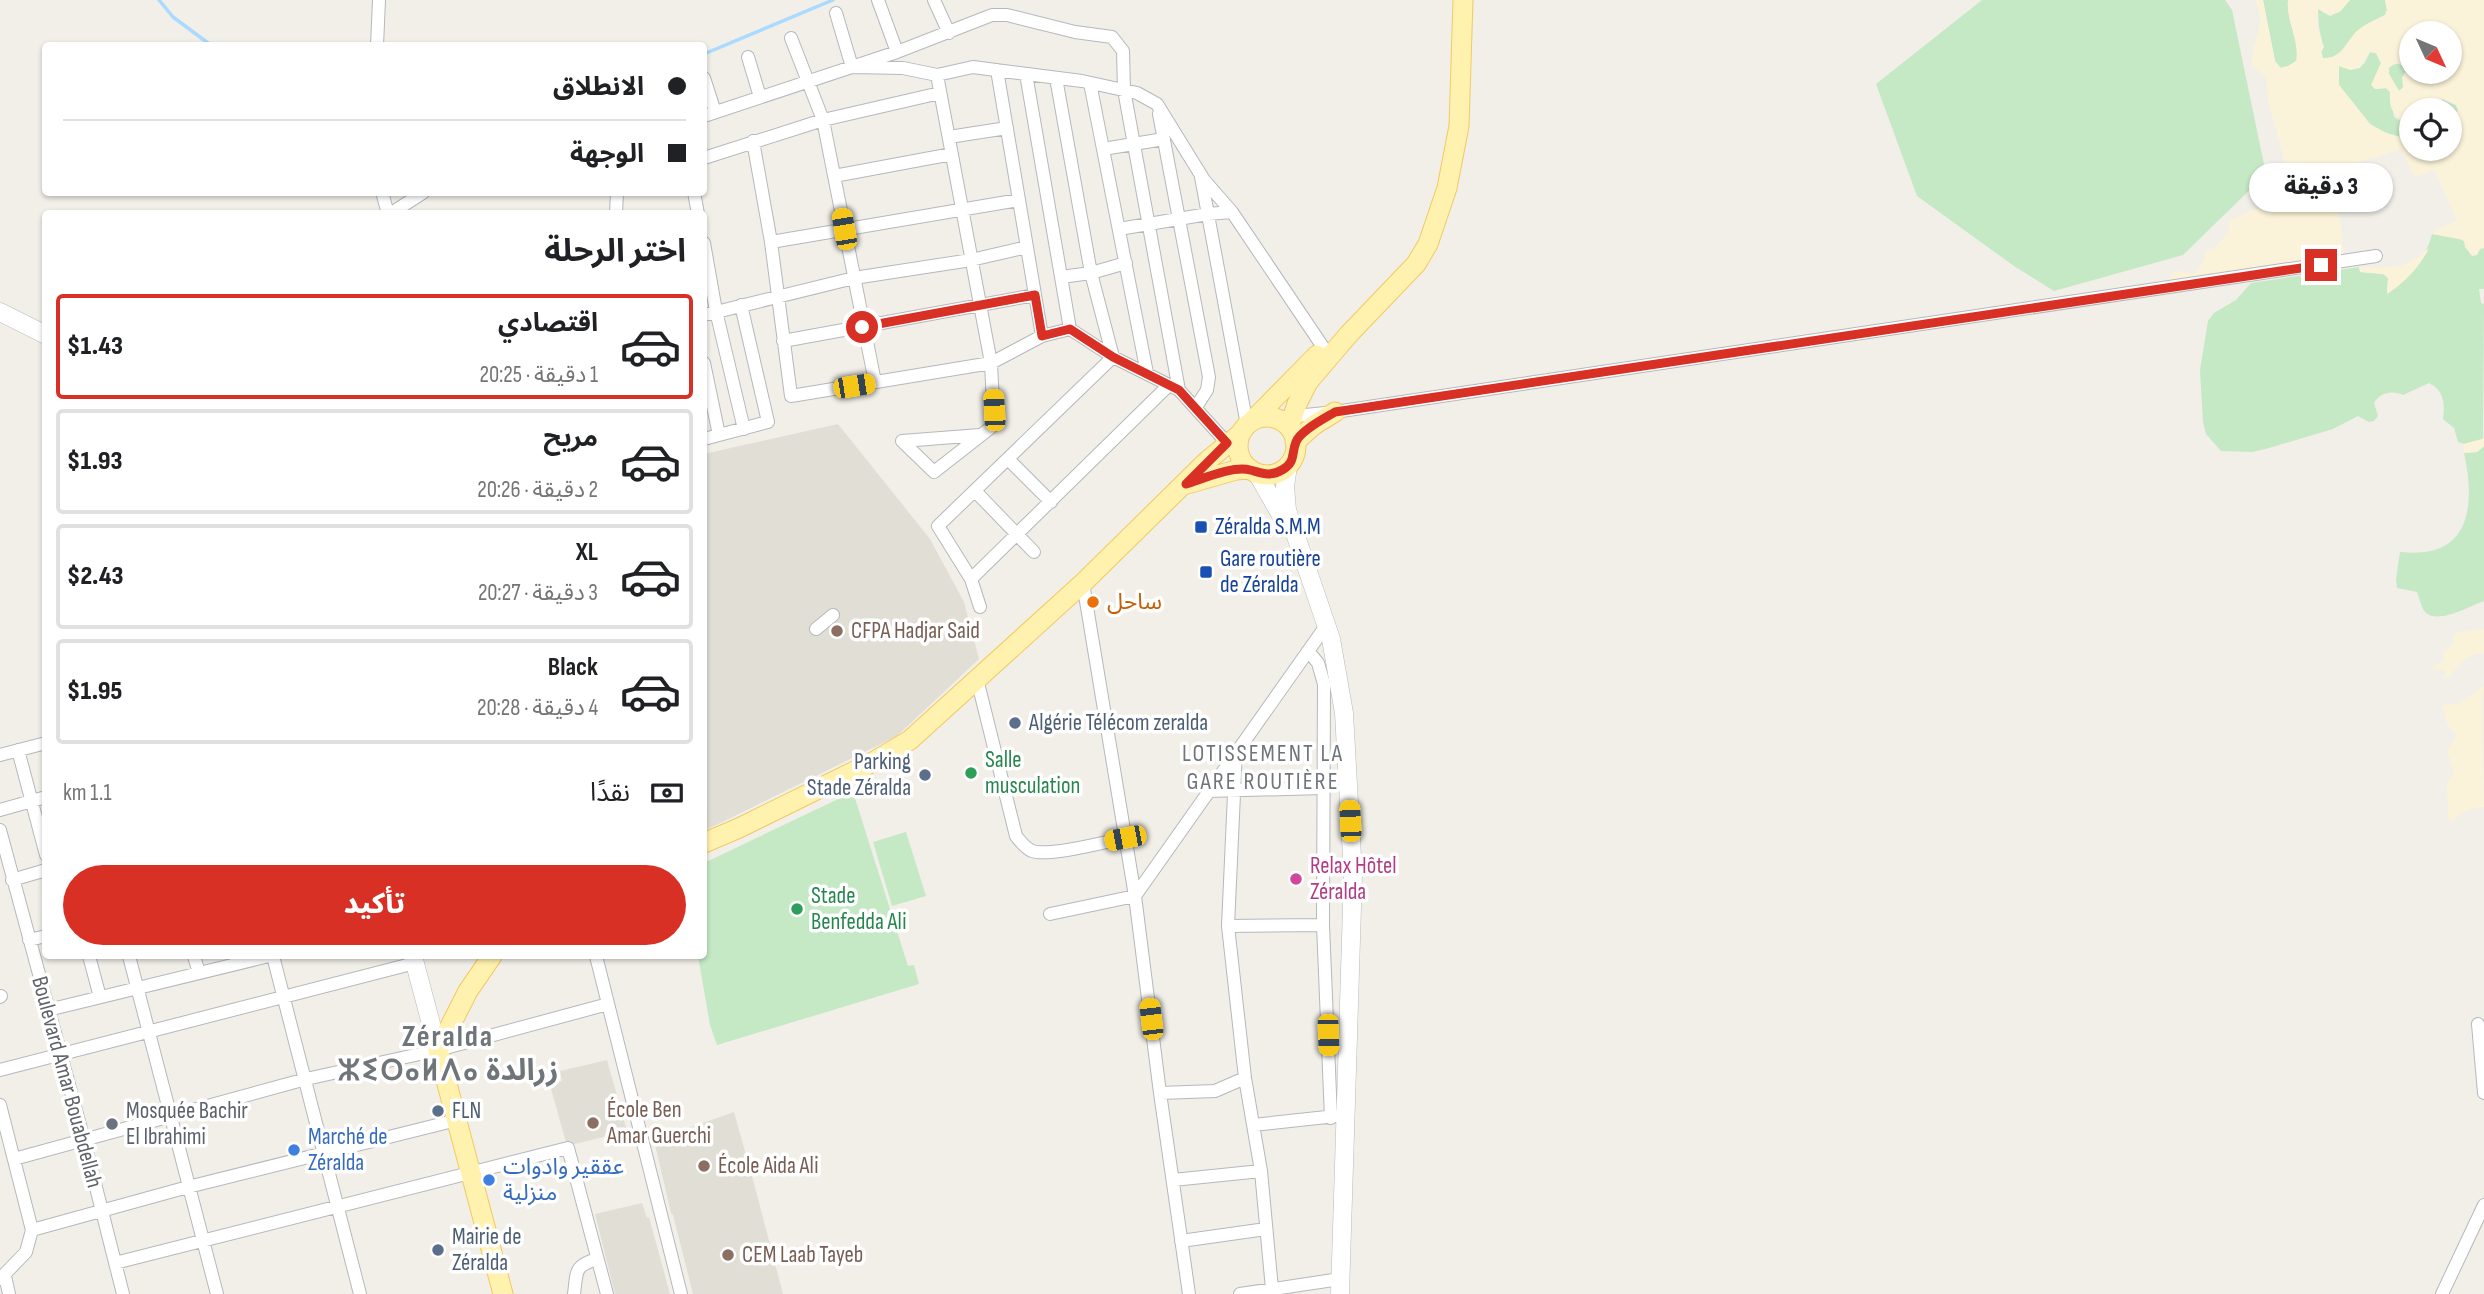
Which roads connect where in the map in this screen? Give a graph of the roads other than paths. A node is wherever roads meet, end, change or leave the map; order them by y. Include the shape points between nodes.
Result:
1 (379, 0) edge
2 (878, 0) edge
3 (934, 0) edge
4 (1462, 0) edge
5 (836, 13) dead end
6 (949, 33) junction
7 (791, 38) dead end
8 (377, 42) edge
9 (897, 52) junction
10 (748, 57) dead end
11 (852, 67) junction
12 (997, 70) junction
13 (1026, 74) junction
14 (937, 75) junction
15 (1056, 78) junction
16 (807, 82) junction
17 (1090, 83) junction
18 (1124, 90) junction
19 (940, 93) junction
20 (760, 97) junction
21 (1157, 104) junction
22 (709, 114) edge
23 (823, 120) junction
24 (1007, 128) junction
25 (949, 137) junction
26 (1164, 139) junction
27 (753, 141) junction
28 (1134, 144) junction
29 (1103, 149) junction
30 (952, 154) junction
31 (707, 157) edge
32 (1200, 174) junction
33 (834, 176) junction
34 (417, 196) edge
35 (1019, 200) junction
36 (963, 208) junction
37 (392, 210) edge
38 (1232, 212) junction
39 (1208, 214) junction
40 (1179, 219) junction
41 (1436, 221) junction
42 (1147, 224) junction
43 (844, 229) junction
44 (1119, 229) junction
45 (771, 242) junction
46 (1027, 247) junction
47 (2376, 257) dead end
48 (971, 260) junction
49 (1126, 263) junction
50 (1091, 272) junction
51 (1061, 277) junction
52 (707, 278) edge
53 (854, 278) junction
54 (1035, 295) junction
55 (779, 296) junction
56 (741, 305) junction
57 (979, 305) junction
58 (0, 312) edge
59 (710, 313) edge
60 (862, 327) junction
61 (1070, 329) junction
62 (42, 333) edge
63 (1042, 336) junction
64 (783, 341) junction
65 (1323, 347) junction
66 (1113, 357) junction
67 (991, 363) junction
68 (1147, 373) junction
69 (707, 377) edge
70 (875, 382) junction
71 (1174, 388) junction
72 (1301, 393) junction
73 (1196, 407) junction
74 (1329, 413) junction
75 (1288, 426) junction
76 (744, 429) junction
77 (1242, 430) junction
78 (719, 435) junction
79 (980, 435) junction
80 (707, 438) edge
81 (1008, 459) junction
82 (1288, 465) junction
83 (1254, 471) junction
84 (1186, 484) junction
85 (975, 491) junction
86 (1051, 502) junction
87 (1017, 535) junction
88 (1034, 552) dead end
89 (971, 579) junction
90 (1083, 583) junction
91 (980, 607) dead end
92 (833, 614) dead end
93 (816, 629) dead end
94 (1323, 630) junction
95 (1308, 651) junction
96 (1333, 655) junction
97 (977, 679) junction
98 (42, 744) edge
99 (18, 750) junction
100 (1236, 750) junction
101 (0, 755) edge
102 (1324, 788) junction
103 (1234, 789) junction
104 (1207, 791) junction
105 (42, 798) edge
106 (32, 801) junction
107 (0, 810) edge
108 (0, 830) edge
109 (1125, 838) junction
110 (42, 840) edge
111 (707, 842) edge
112 (42, 871) edge
113 (12, 880) junction
114 (1135, 896) junction
115 (1050, 914) dead end
116 (1324, 925) junction
117 (1228, 926) junction
118 (42, 937) edge
119 (29, 940) junction
120 (90, 959) edge
121 (130, 959) edge
122 (195, 959) edge
123 (245, 959) edge
124 (272, 959) edge
125 (414, 959) edge
126 (490, 959) edge
127 (597, 959) edge
128 (199, 973) junction
129 (137, 988) junction
130 (100, 997) junction
131 (284, 997) junction
132 (608, 1004) junction
133 (48, 1010) junction
134 (2478, 1024) dead end
135 (149, 1032) junction
136 (438, 1050) junction
137 (60, 1054) junction
138 (0, 1070) edge
139 (1245, 1078) junction
140 (306, 1079) junction
141 (1160, 1093) junction
142 (2484, 1093) edge
143 (0, 1105) edge
144 (1338, 1115) junction
145 (171, 1116) junction
146 (457, 1120) junction
147 (1253, 1125) junction
148 (84, 1140) junction
149 (325, 1153) junction
150 (14, 1159) junction
151 (1261, 1171) junction
152 (471, 1173) junction
153 (1172, 1181) junction
154 (188, 1187) junction
155 (2484, 1205) edge
156 (338, 1207) junction
157 (101, 1210) junction
158 (1266, 1229) junction
159 (32, 1230) junction
160 (203, 1241) junction
161 (1181, 1241) junction
162 (597, 1259) junction
163 (115, 1263) junction
164 (2, 1277) edge
165 (1340, 1286) edge
166 (1272, 1289) junction
167 (9, 1294) edge
168 (123, 1294) edge
169 (217, 1294) edge
170 (360, 1294) edge
171 (503, 1294) edge
172 (574, 1294) edge
173 (607, 1294) edge
174 (681, 1294) edge
175 (1189, 1294) edge
176 (1240, 1294) edge
177 (2442, 1294) edge

1 - 8 street
2 - 9 street
3 - 6 street
4 - 41 main road via 1460,125
5 - 11 street
6 - 9 street
6 - 18 street via 992,15 1007,15 1112,37 1123,51
7 - 16 street
9 - 11 street
10 - 20 street
11 - 14 street via 903,68
11 - 16 street
12 - 13 street
12 - 14 street via 973,67
12 - 24 street
13 - 15 street
13 - 51 street
14 - 19 street
15 - 17 street
15 - 50 street
16 - 20 street
16 - 23 street
17 - 18 street
17 - 29 street
18 - 21 street
18 - 28 street
19 - 23 street
19 - 25 street
20 - 22 street
21 - 26 street
21 - 32 street
23 - 27 street
23 - 33 street
24 - 25 street
24 - 35 street
25 - 30 street
26 - 28 street
26 - 40 street
27 - 31 street
27 - 45 street
28 - 29 street
28 - 42 street
29 - 44 street
30 - 33 street
30 - 36 street
32 - 38 street
32 - 39 street
33 - 43 street
34 - 37 street
35 - 36 street
35 - 46 street
36 - 43 street
36 - 48 street
38 - 39 street
38 - 65 street
39 - 40 street
39 - 77 street
40 - 42 street
40 - 73 street via 1209,377 1205,396
41 - 65 main road via 1399,273
41 - 72 main road via 1416,264
42 - 44 street
42 - 71 street
43 - 45 street
43 - 53 street
44 - 49 street
45 - 55 street
46 - 48 street
46 - 54 street
47 - 74 street
48 - 53 street
48 - 57 street
49 - 50 street
49 - 68 street
50 - 51 street
50 - 66 street
51 - 61 street
52 - 59 street
53 - 55 street
53 - 60 street
54 - 57 street
54 - 63 street
55 - 56 street
55 - 64 street
56 - 59 street
56 - 76 street via 768,422
57 - 60 street
57 - 67 street
58 - 62 main road
59 - 76 street
60 - 64 street
60 - 70 street
61 - 63 street
61 - 66 street
63 - 67 street
64 - 70 street via 791,396
65 - 77 main road
66 - 68 street
66 - 81 street
67 - 70 street
67 - 79 street via 994,425
68 - 71 street
69 - 78 street
71 - 73 street
71 - 86 street
72 - 74 main road via 1311,405
72 - 75 main road
73 - 77 street
74 - 75 main road via 1314,425
75 - 77 main road via 1259,418
75 - 82 main road via 1295,451
76 - 78 street
77 - 83 main road via 1240,457
77 - 84 main road
78 - 80 street
79 - 79 street via 928,439 902,440 934,472
81 - 85 street
81 - 86 street
82 - 83 main road via 1274,474
82 - 96 main road via 1287,510 1328,626
83 - 84 main road via 1236,470
83 - 94 main road via 1280,512
84 - 90 main road
85 - 87 street
85 - 89 street via 939,526
86 - 87 street
87 - 88 street
87 - 89 street
89 - 91 street
90 - 97 main road
90 - 109 street
92 - 93 street
94 - 95 street
94 - 96 main road
95 - 100 street
95 - 102 street via 1324,684
96 - 144 main road via 1344,713 1353,876
97 - 109 street via 1016,836 1024,845 1045,853
97 - 111 main road via 910,740
98 - 99 street
99 - 101 street
99 - 106 street
100 - 103 street
100 - 104 street
102 - 103 street
102 - 116 street
103 - 104 street
103 - 117 street
104 - 114 street
105 - 106 street
106 - 107 street
106 - 110 street
108 - 113 street, Boulevard Amar Bouabdellah
109 - 114 street
112 - 113 street
113 - 119 street, Boulevard Amar Bouabdellah
114 - 115 street
114 - 141 street
116 - 117 street
116 - 144 street
117 - 139 street
118 - 119 street
119 - 133 street, Boulevard Amar Bouabdellah
120 - 130 street
121 - 129 street
122 - 128 street
123 - 128 street
124 - 131 street
125 - 131 street
125 - 136 main road
126 - 136 main road
127 - 132 street
128 - 129 street
129 - 130 street
129 - 135 street
130 - 133 street
131 - 135 street
131 - 140 street
132 - 136 street
132 - 174 street
133 - 137 street, Boulevard Amar Bouabdellah
134 - 142 street
135 - 137 street
135 - 145 street
136 - 140 street
136 - 146 main road
137 - 138 street
137 - 148 street, Boulevard Amar Bouabdellah
139 - 141 street via 1215,1091
139 - 147 street
140 - 145 street
140 - 149 street
141 - 153 street
143 - 150 street
144 - 147 street
144 - 165 main road
145 - 148 street
145 - 154 street
146 - 149 street
146 - 152 main road
147 - 151 street
148 - 150 street
148 - 157 street, Boulevard Amar Bouabdellah
149 - 154 street
149 - 156 street
150 - 159 street
151 - 153 street
151 - 158 street
152 - 156 street
152 - 162 street via 568,1148
152 - 171 main road
153 - 161 street
154 - 157 street
154 - 160 street
155 - 177 street
156 - 160 street
156 - 170 street
157 - 159 street
157 - 163 street, Boulevard Amar Bouabdellah
158 - 161 street
158 - 166 street
159 - 164 street via 26,1252
160 - 163 street
160 - 169 street
161 - 175 street
162 - 172 street via 578,1267
162 - 173 street
163 - 168 street, Boulevard Amar Bouabdellah
164 - 167 street
165 - 166 street
166 - 176 street

